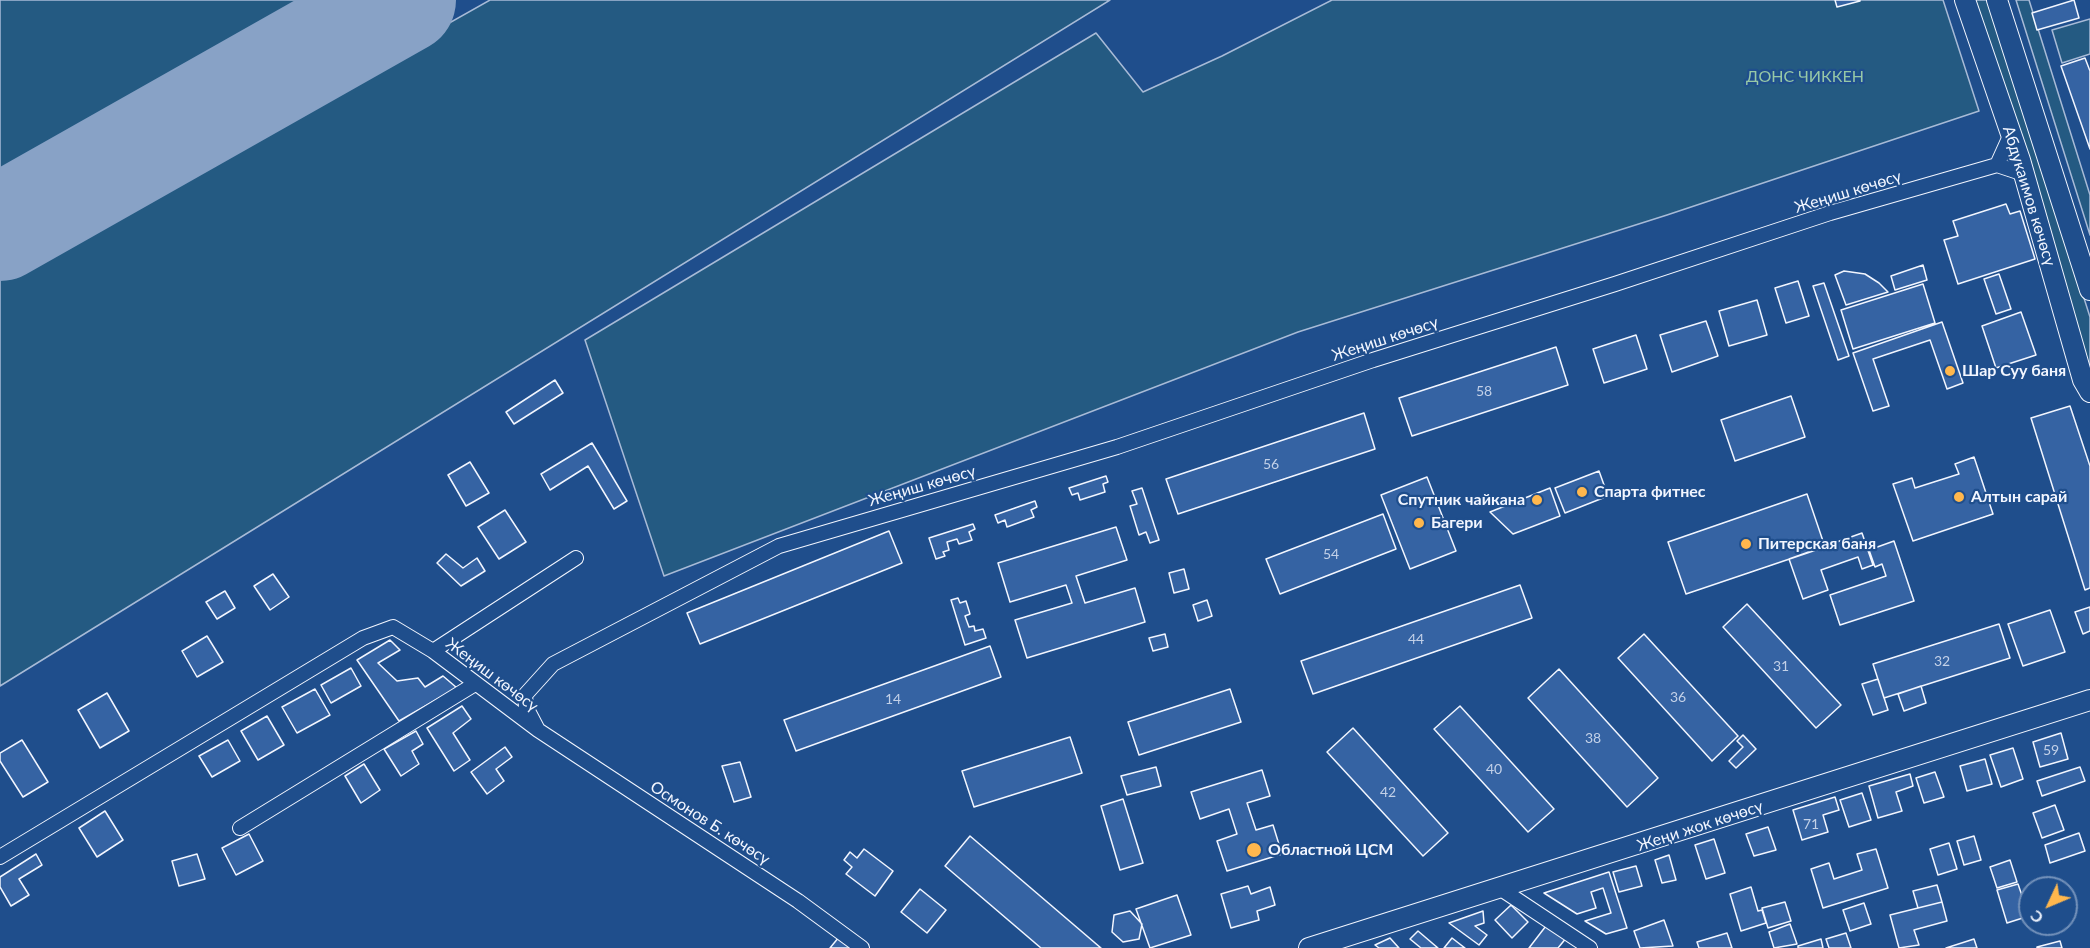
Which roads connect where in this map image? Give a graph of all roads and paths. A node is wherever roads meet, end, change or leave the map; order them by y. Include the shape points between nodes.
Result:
1 (1965, 0) edge
2 (1997, 0) edge
3 (2011, 134) junction
4 (1997, 165) junction
5 (2024, 174) junction
6 (2090, 290) edge
7 (2090, 392) edge
8 (576, 558) dead end
9 (433, 651) junction
10 (475, 684) junction
11 (2090, 700) edge
12 (538, 730) junction
13 (240, 828) dead end
14 (0, 857) edge
15 (1501, 889) junction
16 (862, 948) edge
17 (1309, 948) edge
18 (1590, 948) edge

1 - 3 main road, Абдукаимов көчөсү
2 - 6 main road, Абдукаимов көчөсү
3 - 4 street
3 - 5 main road, Абдукаимов көчөсү
4 - 5 street
4 - 12 street, Жеңиш көчөсү via 1830,213 1117,447 779,546 553,664 525,695
5 - 7 main road, Абдукаимов көчөсү via 2083,380
8 - 9 street
9 - 10 street, Жеңиш көчөсү
9 - 14 street, Жеңиш көчөсү via 393,627 363,638
10 - 12 street, Жеңиш көчөсү
10 - 13 street
11 - 15 main road, Жеңи жок көчөсү
12 - 16 street, Осмонов Б. көчөсү via 798,901
15 - 17 main road, Жеңи жок көчөсү
15 - 18 street

